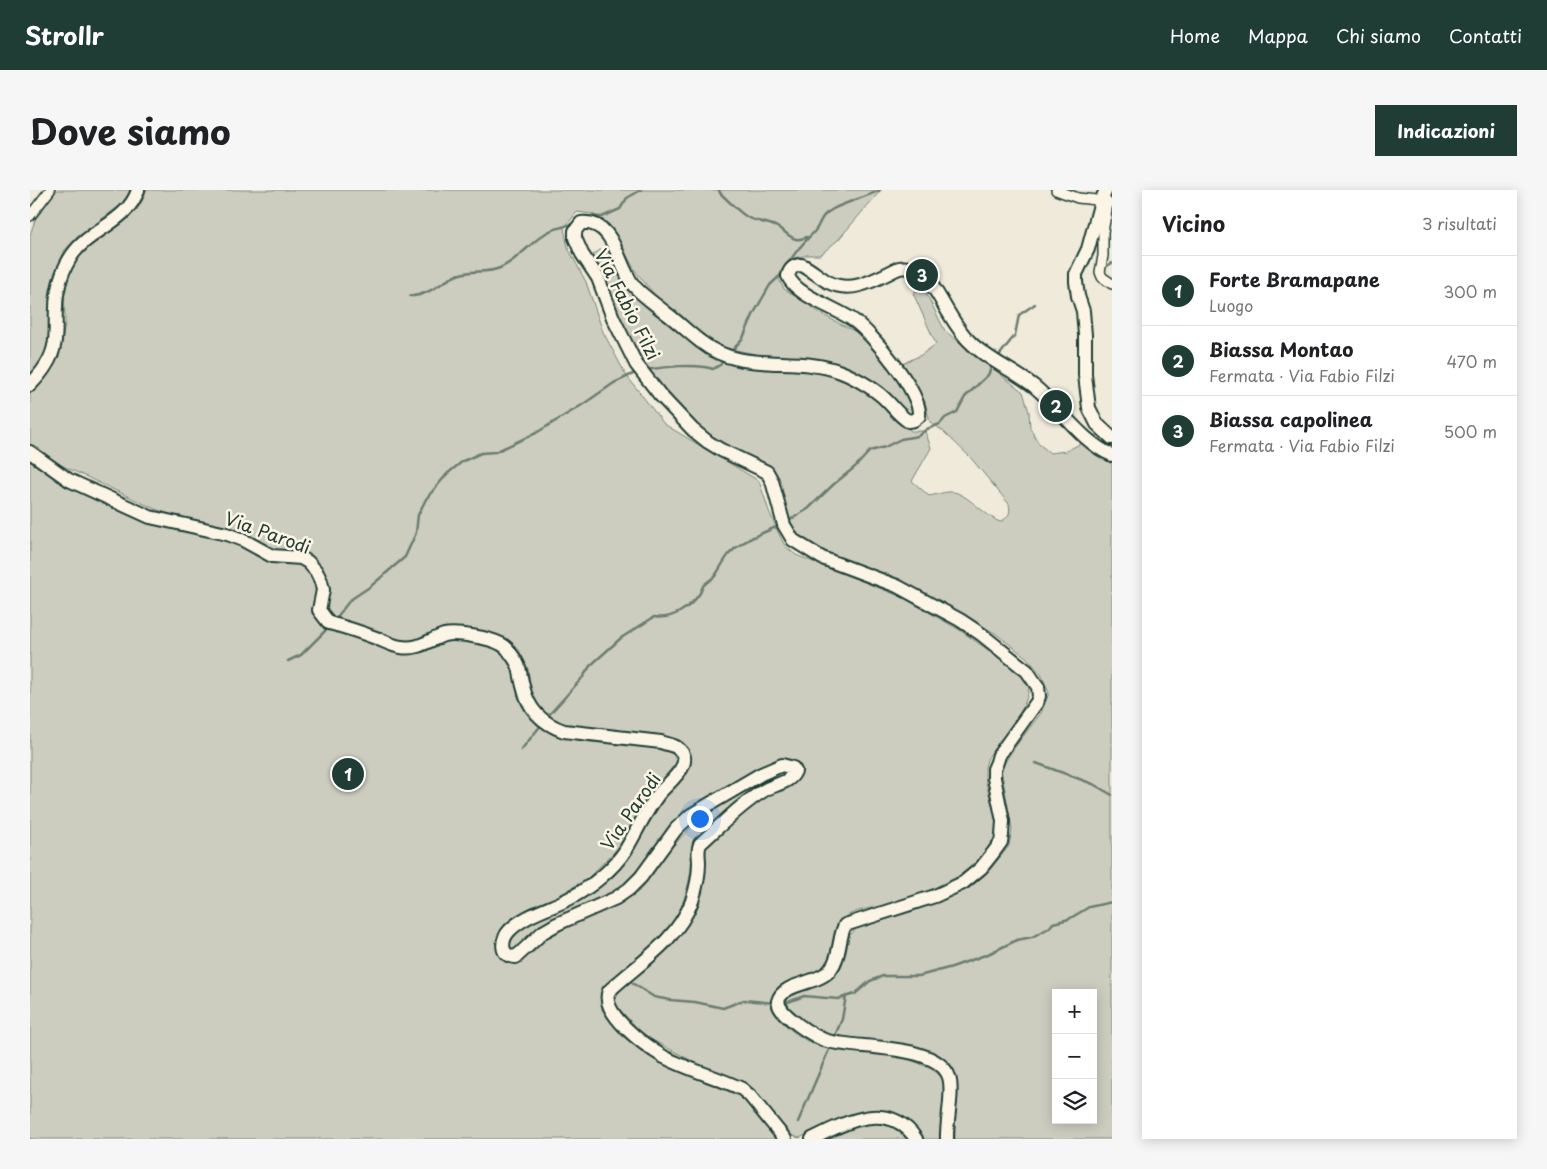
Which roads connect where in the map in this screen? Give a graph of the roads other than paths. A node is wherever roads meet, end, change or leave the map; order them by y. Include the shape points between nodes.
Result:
1 (50, 190) edge
2 (138, 190) edge
3 (1056, 190) edge
4 (1103, 195) edge
5 (30, 216) edge
6 (1112, 284) edge
7 (30, 385) edge
8 (1112, 438) edge
9 (30, 452) edge
10 (1112, 455) edge
11 (785, 1139) edge
12 (812, 1139) edge
13 (916, 1139) edge
14 (947, 1139) edge

1 - 5 street
2 - 7 street via 126,211 69,258 58,293 54,347 46,365
3 - 4 street via 1078,198
4 - 6 street via 1108,205 1100,272
4 - 8 street via 1076,282 1083,311 1089,408 1097,424
9 - 11 street, Via Parodi via 69,480 150,518 226,534 272,556 301,558 308,562 321,580 320,610 329,623 400,647 421,646 447,635 501,644 521,669 529,705 540,719 555,728 661,742 680,751 684,759 683,768 656,798 623,853 604,874 574,896 512,928 503,943 510,956 516,957 543,932 557,924 630,889 676,829 691,815 761,774 782,765 794,769 792,777 754,797 700,844 698,878 683,919 662,945 609,991 607,998 613,1013 640,1041 664,1057 742,1089
10 - 14 street, Via Fabio Filzi via 1066,419 1036,388 971,343 933,286 915,269 899,268 856,286 828,282 802,265 794,266 788,276 799,290 865,330 891,361 919,405 919,416 908,421 880,394 842,372 744,361 702,344 632,284 606,232 588,222 581,223 576,229 574,235 582,254 598,278 636,364 693,430 721,450 767,472 784,525 793,540 822,558 897,586 960,620 1019,663 1038,687 1037,702 1000,755 994,769 1003,821 1002,835 981,868 963,883 935,896 844,925 838,956 831,968 817,980 786,989 778,1001 781,1009 794,1021 824,1039 920,1055 942,1067 949,1077 950,1086
12 - 13 street via 857,1119 875,1117 898,1120 910,1129

